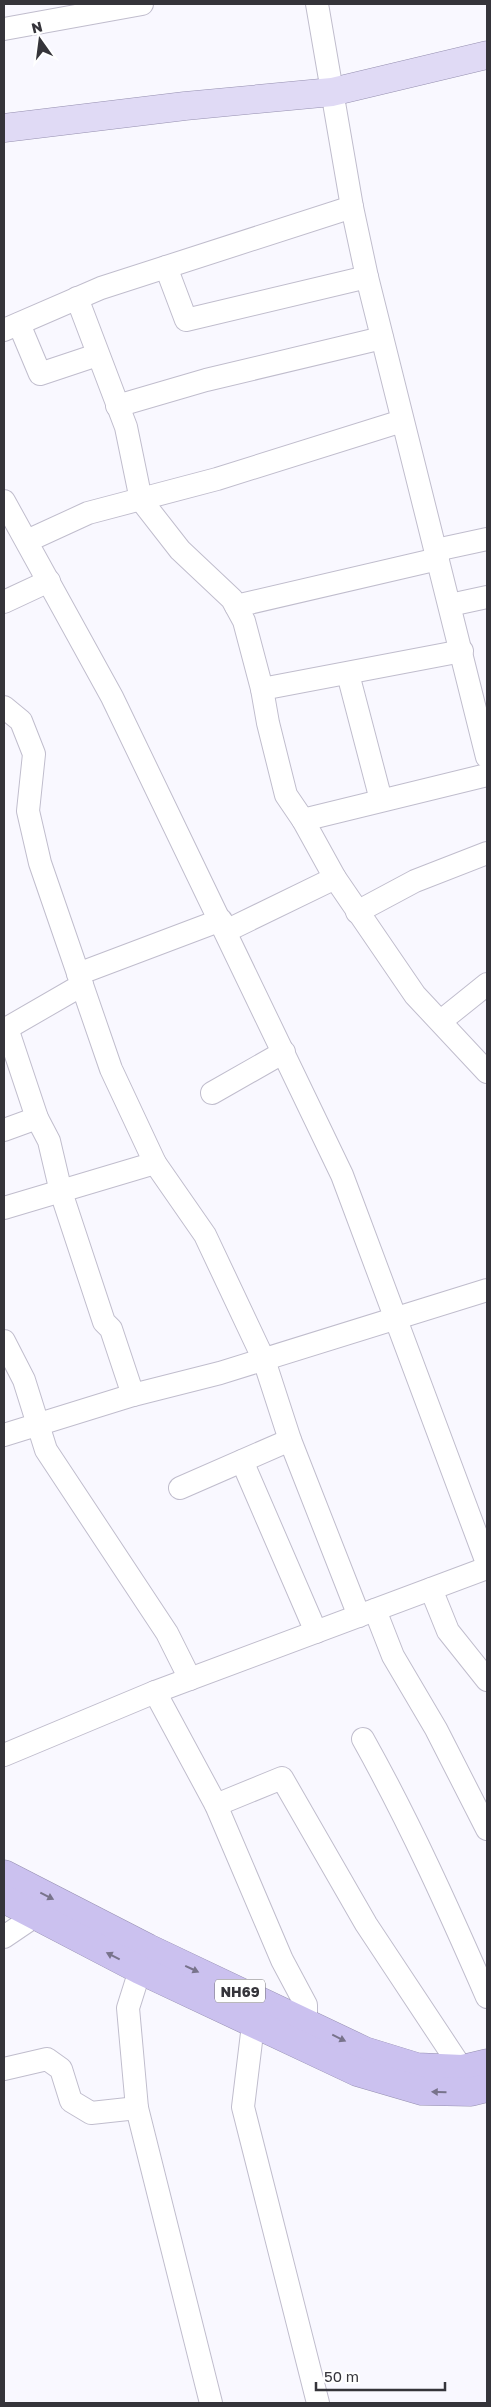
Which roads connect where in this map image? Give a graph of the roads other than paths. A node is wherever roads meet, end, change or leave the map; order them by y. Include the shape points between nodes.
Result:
1 (142, 4) edge
2 (317, 4) edge
3 (4, 29) edge
4 (487, 55) edge
5 (332, 92) junction
6 (4, 128) edge
7 (352, 206) junction
8 (166, 267) junction
9 (367, 277) junction
10 (76, 298) junction
11 (11, 327) edge
12 (382, 338) junction
13 (97, 355) junction
14 (117, 406) junction
15 (402, 420) junction
16 (141, 500) junction
17 (4, 502) edge
18 (487, 539) edge
19 (27, 541) junction
20 (437, 554) junction
21 (49, 581) junction
22 (487, 597) edge
23 (4, 602) edge
24 (450, 605) junction
25 (236, 606) junction
26 (462, 651) junction
27 (348, 674) junction
28 (262, 688) junction
29 (4, 707) edge
30 (487, 757) edge
31 (487, 776) edge
32 (380, 800) junction
33 (303, 820) junction
34 (487, 853) edge
35 (335, 878) junction
36 (358, 912) junction
37 (223, 926) junction
38 (80, 980) junction
39 (487, 984) edge
40 (441, 1021) junction
41 (5, 1029) edge
42 (284, 1052) junction
43 (487, 1072) edge
44 (212, 1093) dead end
45 (37, 1118) junction
46 (4, 1130) edge
47 (155, 1163) junction
48 (61, 1192) junction
49 (4, 1208) edge
50 (487, 1290) edge
51 (394, 1318) junction
52 (4, 1341) edge
53 (264, 1360) junction
54 (133, 1395) junction
55 (38, 1424) junction
56 (4, 1435) edge
57 (290, 1440) junction
58 (242, 1461) junction
59 (180, 1488) dead end
60 (487, 1563) edge
61 (487, 1568) edge
62 (431, 1589) junction
63 (367, 1613) junction
64 (316, 1632) junction
65 (190, 1679) junction
66 (487, 1680) edge
67 (156, 1692) junction
68 (363, 1739) dead end
69 (4, 1755) edge
70 (216, 1805) junction
71 (487, 1829) edge
72 (4, 1874) edge
73 (4, 1899) edge
74 (35, 1916) junction
75 (4, 1937) edge
76 (140, 1970) junction
77 (487, 1998) edge
78 (306, 2022) junction
79 (253, 2025) junction
80 (475, 2066) edge
81 (4, 2069) edge
82 (487, 2088) edge
83 (138, 2108) junction
84 (211, 2403) edge
85 (318, 2403) edge

1 - 3 street
2 - 5 street
4 - 5 main road
5 - 6 main road
5 - 7 street
7 - 8 street
7 - 9 street
8 - 9 street via 186,320
8 - 10 street
9 - 12 street
10 - 11 street
10 - 13 street
11 - 13 street via 40,374
12 - 14 street via 206,380
12 - 15 street
13 - 14 street
14 - 16 street via 126,427
15 - 16 street
15 - 20 street
16 - 19 street via 88,513
16 - 25 street via 180,550
17 - 19 street
18 - 20 street
19 - 21 street
20 - 24 street
20 - 25 street
21 - 23 street
21 - 37 street via 112,697
22 - 24 street
24 - 26 street
25 - 28 street via 244,622
26 - 27 street
26 - 30 street
27 - 28 street
27 - 32 street
28 - 33 street via 286,795
29 - 38 street via 21,721 34,754 28,811 40,863
31 - 32 street
32 - 33 street
33 - 35 street
34 - 36 street via 414,881
35 - 36 street
35 - 37 street
36 - 40 street via 416,995
37 - 38 street
37 - 42 street
38 - 41 street
38 - 47 street via 112,1069
39 - 40 street
40 - 43 street
41 - 45 street
42 - 44 street
42 - 51 street via 342,1175
45 - 46 street
45 - 48 street via 49,1141
47 - 48 street
47 - 53 street via 205,1234
48 - 49 street
48 - 54 street via 104,1322 111,1329
50 - 51 street
51 - 53 street
51 - 60 street
52 - 55 street via 24,1380
53 - 54 street
53 - 57 street
54 - 55 street
55 - 56 street
55 - 65 street via 46,1450 167,1633
57 - 58 street
57 - 63 street
58 - 59 street
58 - 64 street
61 - 62 street
62 - 63 street
62 - 66 street via 448,1631
63 - 64 street
63 - 71 street via 436,1729
64 - 65 street
65 - 67 street
67 - 69 street
67 - 70 street
68 - 77 street via 433,1874
70 - 78 street via 282,1960 306,2005
70 - 80 street via 282,1778 366,1924
72 -> 78 highway, NH69 via 148,1948
73 - 74 highway, NH69
74 - 75 street
76 -> 74 highway, NH69
76 - 79 highway, NH69
76 - 83 street via 128,2008
78 -> 80 highway, NH69 via 365,2051 417,2067
82 -> 79 highway, NH69 via 471,2092 422,2091 357,2072
79 - 85 street via 244,2107
81 - 83 street via 47,2058 61,2069 71,2101 91,2113
83 - 84 street

